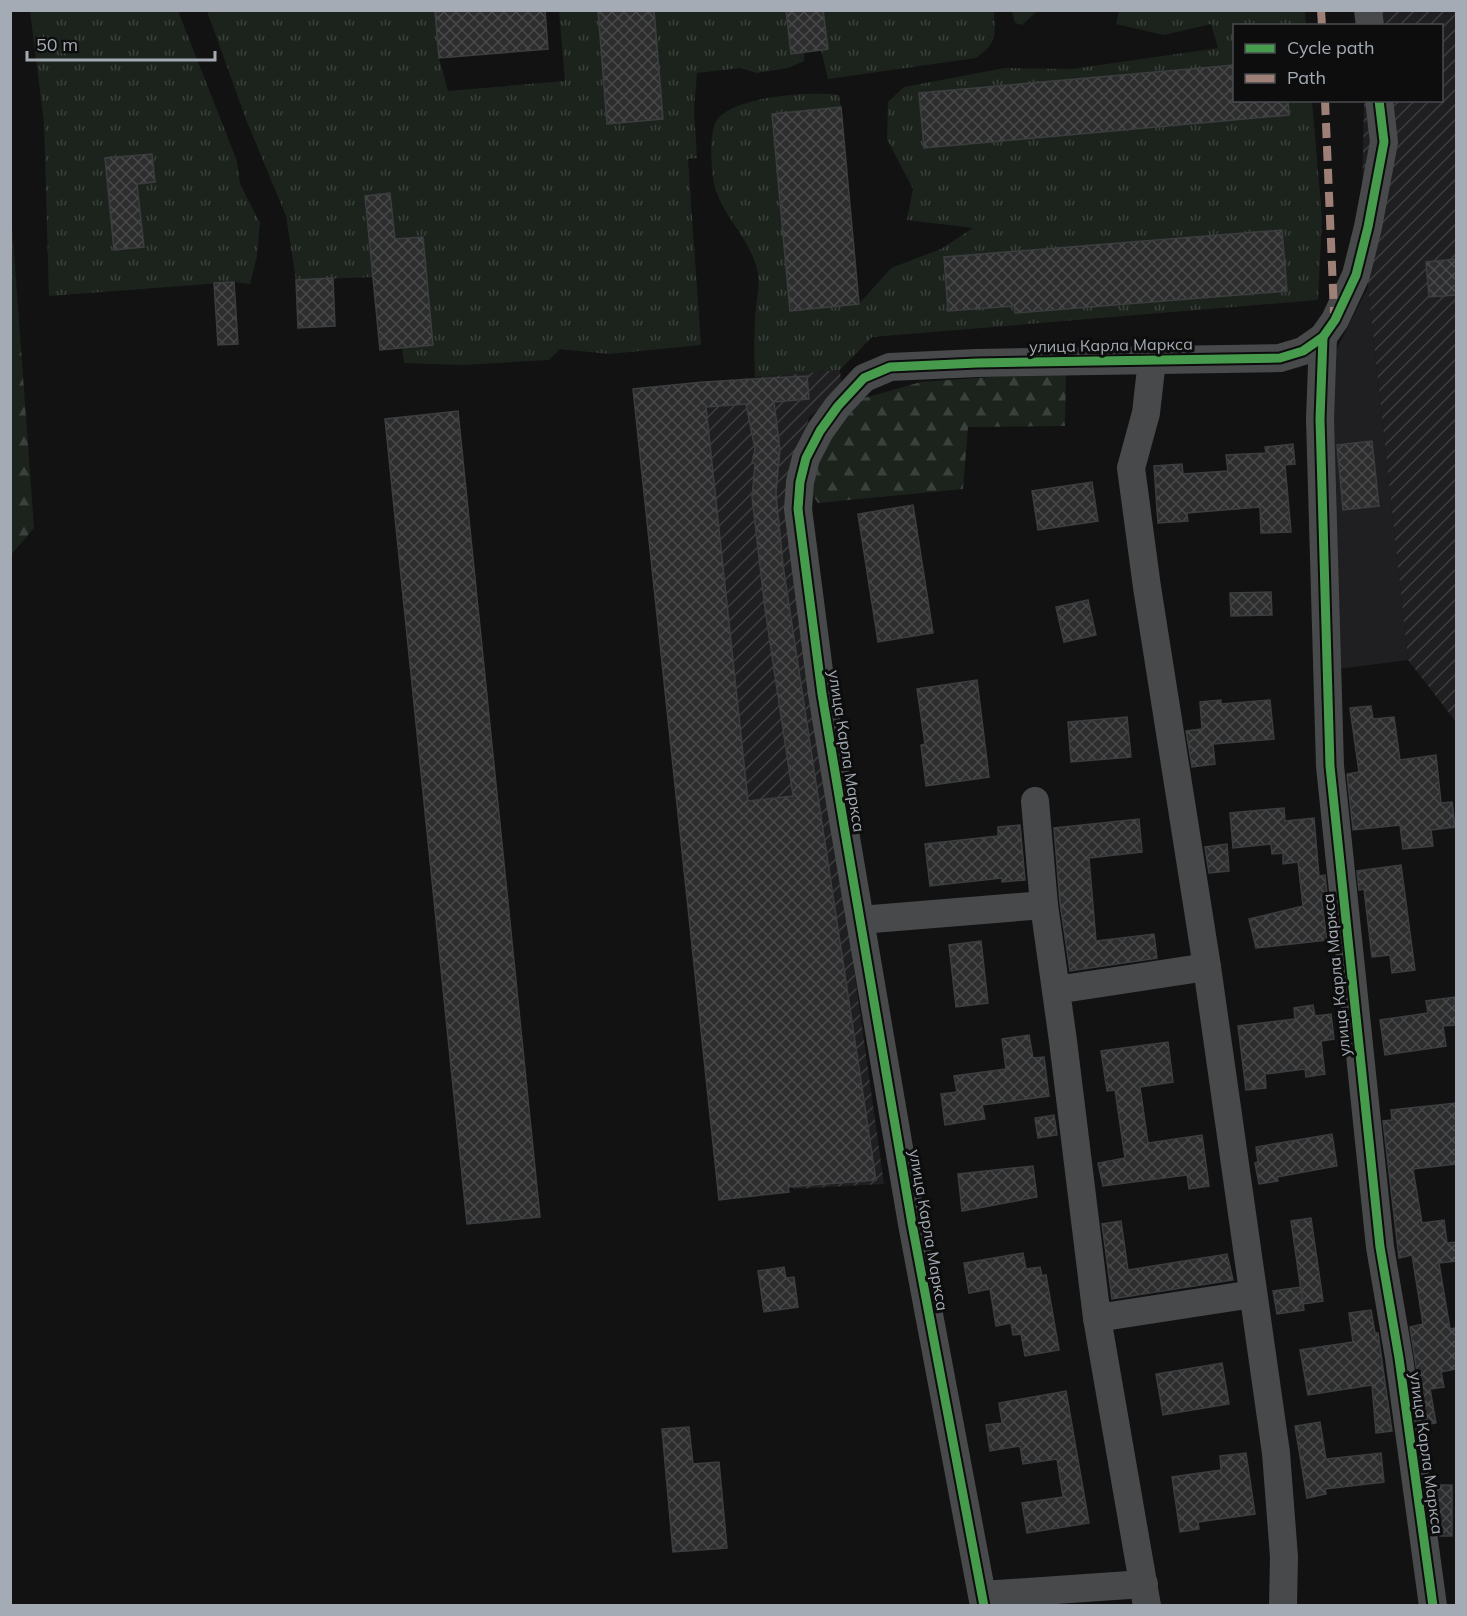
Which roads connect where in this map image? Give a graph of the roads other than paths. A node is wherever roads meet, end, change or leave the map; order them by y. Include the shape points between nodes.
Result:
1 (1379, 102) edge
2 (1323, 337) junction
3 (1152, 360) junction
4 (1035, 801) dead end
5 (1044, 905) junction
6 (860, 920) junction
7 (1206, 967) junction
8 (1056, 990) junction
9 (1253, 1294) junction
10 (1097, 1318) junction
11 (1146, 1595) edge
12 (984, 1600) edge
13 (1283, 1605) edge
14 (1433, 1605) edge

1 - 2 street, улица Карла Маркса via 1384,142 1368,227 1356,275
2 - 3 street, улица Карла Маркса via 1303,351 1280,358
2 - 14 street, улица Карла Маркса via 1319,401 1330,766 1380,1247
3 - 6 street, улица Карла Маркса via 890,367 864,378 820,431 806,458 798,509 822,694
3 - 7 street, улица Карла Маркса via 1146,413 1131,468
4 - 5 street
5 - 6 street
5 - 8 street
6 - 12 street, улица Карла Маркса via 912,1224
7 - 8 street
7 - 9 street, улица Карла Маркса
8 - 10 street
9 - 10 street
9 - 13 street, улица Карла Маркса via 1276,1453 1284,1557
10 - 11 street
11 - 12 street

